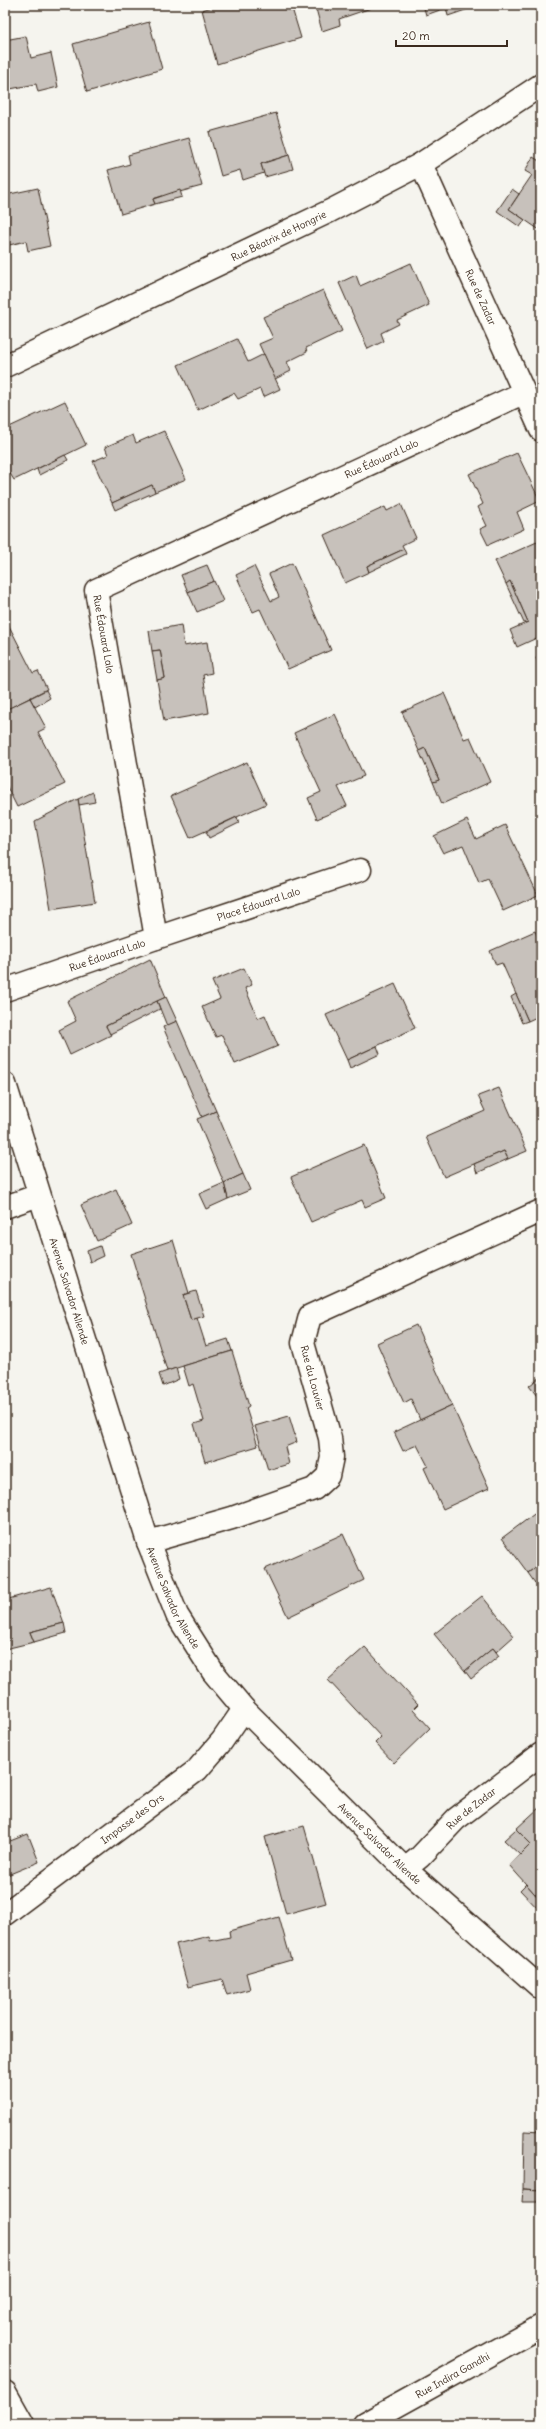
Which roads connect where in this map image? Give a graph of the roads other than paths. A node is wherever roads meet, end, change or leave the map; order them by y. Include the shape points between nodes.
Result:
1 (541, 86) edge
2 (421, 164) junction
3 (5, 366) edge
4 (523, 393) junction
5 (540, 425) edge
6 (360, 870) dead end
7 (156, 938) junction
8 (5, 990) edge
9 (5, 1084) edge
10 (39, 1195) junction
11 (5, 1207) edge
12 (541, 1211) edge
13 (148, 1542) junction
14 (244, 1708) junction
15 (541, 1754) edge
16 (405, 1869) junction
17 (5, 1914) edge
18 (541, 1988) edge
19 (541, 2326) edge
20 (5, 2392) edge
21 (23, 2424) edge
22 (364, 2424) edge

1 - 2 street, Rue Béatrix de Hongrie
2 - 3 street, Rue Béatrix de Hongrie via 330,211
2 - 4 street, Rue de Zadar
4 - 5 street, Rue de Zadar
4 - 7 street, Rue Édouard Lalo via 96,590
6 - 7 street, Place Édouard Lalo
7 - 8 street, Rue Édouard Lalo
9 - 10 street, Avenue Salvador Allende
10 - 11 street
10 - 13 street, Avenue Salvador Allende
12 - 13 street, Rue du Louvier via 310,1316 303,1343 330,1438 332,1457 328,1476 314,1489 232,1518
13 - 14 street, Avenue Salvador Allende via 177,1616 213,1672
14 - 16 street, Avenue Salvador Allende
14 - 17 street, Impasse des Ors via 198,1770
15 - 16 street, Rue de Zadar via 456,1819
16 - 18 street, Avenue Salvador Allende
19 - 22 street, Rue Indira Gandhi
20 - 21 street

